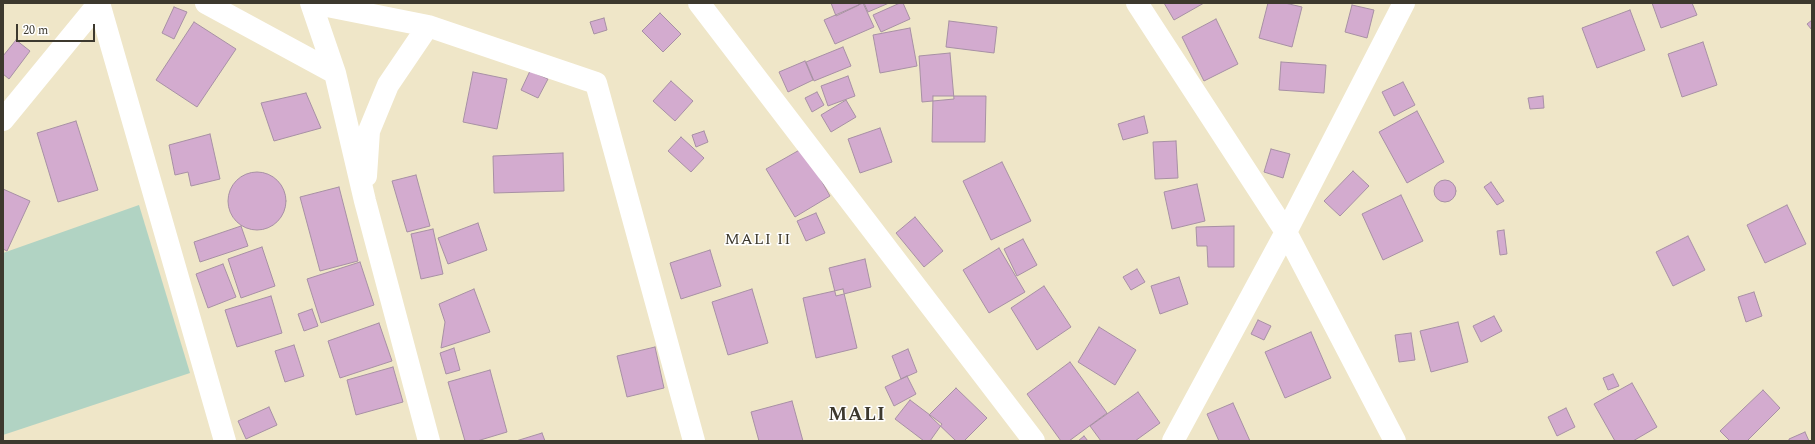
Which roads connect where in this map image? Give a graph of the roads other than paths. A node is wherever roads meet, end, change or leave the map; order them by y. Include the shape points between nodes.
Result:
1 (99, 3) edge
2 (206, 3) edge
3 (312, 3) edge
4 (699, 3) edge
5 (1137, 3) edge
6 (1404, 3) edge
7 (428, 26) junction
8 (335, 73) junction
9 (3, 120) edge
10 (364, 201) junction
11 (1286, 232) junction
12 (225, 441) edge
13 (429, 441) edge
14 (694, 441) edge
15 (1034, 441) edge
16 (1173, 441) edge
17 (1395, 441) edge

1 - 9 street
1 - 12 street
2 - 8 street
3 - 7 street
3 - 8 street
4 - 15 street
5 - 11 street
6 - 11 street
7 - 10 street via 388,85 369,131
7 - 14 street via 596,83
8 - 10 street
10 - 13 street
11 - 16 street
11 - 17 street

